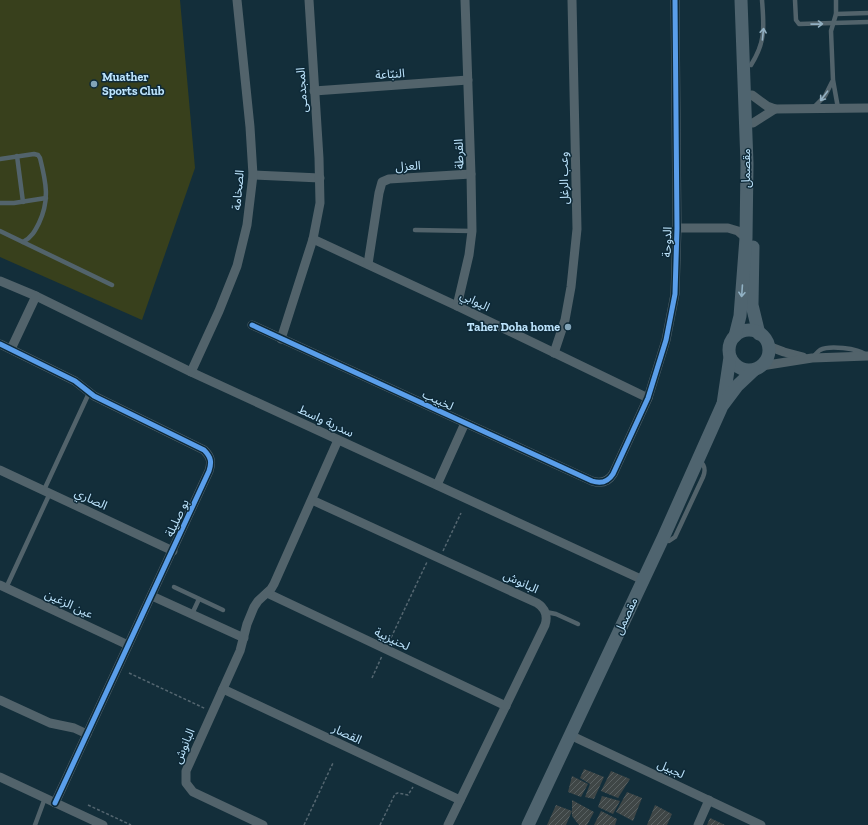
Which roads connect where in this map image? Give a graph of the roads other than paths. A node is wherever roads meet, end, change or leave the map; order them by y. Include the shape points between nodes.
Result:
1 (237, 0) edge
2 (309, 0) edge
3 (465, 0) edge
4 (572, 0) edge
5 (675, 0) edge
6 (741, 0) edge
7 (748, 0) edge
8 (762, 0) edge
9 (795, 0) edge
10 (836, 0) edge
11 (868, 13) edge
12 (836, 14) junction
13 (868, 22) edge
14 (833, 24) junction
15 (751, 65) junction
16 (468, 80) junction
17 (832, 80) junction
18 (314, 91) junction
19 (752, 96) junction
20 (812, 108) junction
21 (838, 108) junction
22 (868, 108) edge
23 (775, 109) junction
24 (753, 123) junction
25 (17, 156) junction
26 (0, 159) edge
27 (471, 174) junction
28 (253, 175) junction
29 (320, 178) junction
30 (46, 198) junction
31 (0, 202) edge
32 (23, 202) junction
33 (746, 218) junction
34 (677, 228) junction
35 (728, 228) junction
36 (415, 230) dead end
37 (0, 231) edge
38 (472, 231) junction
39 (746, 238) junction
40 (313, 240) junction
41 (24, 242) junction
42 (368, 264) junction
43 (0, 281) edge
44 (112, 285) dead end
45 (36, 296) junction
46 (457, 306) junction
47 (252, 325) dead end
48 (759, 334) junction
49 (735, 336) junction
50 (281, 339) junction
51 (0, 344) edge
52 (768, 346) junction
53 (11, 349) junction
54 (554, 353) junction
55 (868, 356) edge
56 (730, 357) junction
57 (812, 358) junction
58 (758, 368) junction
59 (191, 372) junction
60 (89, 393) junction
61 (648, 398) junction
62 (722, 406) junction
63 (465, 423) junction
64 (338, 440) junction
65 (0, 470) edge
66 (613, 474) joint
67 (437, 485) junction
68 (47, 492) junction
69 (312, 500) junction
70 (172, 551) junction
71 (643, 580) junction
72 (3, 586) edge
73 (174, 587) dead end
74 (267, 593) junction
75 (152, 596) junction
76 (199, 599) junction
77 (223, 610) dead end
78 (546, 612) junction
79 (192, 614) junction
80 (578, 624) dead end
81 (244, 638) junction
82 (128, 645) junction
83 (223, 689) junction
84 (0, 700) edge
85 (506, 706) junction
86 (87, 734) junction
87 (570, 735) junction
88 (0, 777) edge
89 (45, 798) junction
90 (460, 800) junction
91 (709, 800) junction
92 (55, 803) junction
93 (36, 825) edge
94 (103, 825) edge
95 (264, 825) edge
96 (448, 825) edge
97 (528, 825) edge
98 (698, 825) edge
99 (761, 825) edge

1 - 28 street, الصخامة
2 - 18 street, المجدمـى
3 - 16 street, القرطة
4 - 54 street, وعب الرغل via 577,229 565,320
5 - 34 street, الدوحة
6 - 33 street, مقصمل via 747,164
7 - 15 street, مقصمل
15 -> 8 lane via 762,43
9 -> 14 lane via 795,19 798,24
10 - 12 lane
11 - 12 lane
12 - 14 lane
13 - 14 lane
14 - 17 lane
15 - 19 street, مقصمل
16 - 18 street, النبّاعة
16 - 27 street, القرطة
17 -> 20 lane via 825,96
17 - 21 lane
18 - 29 street, المجدمـى
19 - 23 street
19 - 24 street, مقصمل
20 - 21 street
20 - 23 street
21 - 22 street
23 - 24 street
24 - 48 street, مقصمل via 755,196 752,305
25 - 26 lane
25 - 30 lane via 39,156
25 - 32 lane
27 - 38 street, القرطة
27 - 42 street, العزل via 389,179 382,182
28 - 29 street
28 - 59 street, الصخامة via 237,266
29 - 40 street, المجدمـى via 320,203
30 - 32 lane
30 - 41 lane via 43,214 33,234
31 - 32 lane
33 - 35 street, الدوحة via 738,225
33 - 39 street, مقصمل
34 - 35 street, الدوحة
34 - 61 street, الدوحة via 675,294 666,340
35 - 39 street, الدوحة via 738,231
36 - 38 lane
37 - 41 lane
38 - 46 street, القرطة
39 -> 49 street, مقصمل via 740,316
40 - 42 street, اليوابي
40 - 50 street, المجدمـى
41 - 44 lane
42 - 46 street, اليوابي
43 - 45 street, سدرية واسط
45 - 53 street
45 - 59 street, سدرية واسط
46 - 54 street, اليوابي
47 - 50 street, لخبيب
48 - 49 street via 747,331
48 - 52 street
49 - 56 street via 730,342
50 - 63 street, لخبيب
51 - 53 street, بو صليلة
52 - 57 street via 796,356
52 - 58 street via 766,360
53 - 60 street, بو صليلة via 75,381
54 - 61 street, اليوابي
55 - 57 street
56 - 58 street via 739,368
56 - 62 street, مقصمل
57 - 58 street
58 - 62 street, مقصمل via 737,386
59 - 64 street, سدرية واسط
60 - 68 lane
60 - 70 street, بو صليلة via 208,454 211,466
61 - 66 street, الدوحة
62 - 71 street, مقصمل
63 - 66 street, لخبيب via 592,481 602,483
63 - 67 street, لخبيب
64 - 67 street, سدرية واسط
64 - 69 street, البانوش
65 - 68 street, الصاري
67 - 71 street, سدرية واسط
68 - 70 street, الصاري
68 - 72 lane
69 - 74 street, البانوش via 274,584
69 - 78 street, البانوش via 537,603
70 - 75 street, بو صليلة
71 - 87 street, مقصمل
72 - 82 street, عين الزغين
73 - 76 lane
74 - 81 street, البانوش via 254,608
74 - 85 street, لحنيزبية
75 - 79 street
75 - 82 street, بو صليلة
76 - 77 lane
76 - 79 lane
78 - 80 lane
78 - 85 street via 545,625
79 - 81 street
81 - 83 street, البانوش
82 - 86 street, بو صليلة
83 - 90 street, القصار
83 - 95 street, البانوش via 188,766 186,783 198,795
84 - 86 street via 45,721
85 - 90 street
86 - 92 street, بو صليلة
87 - 91 street, لجبيل
87 - 97 street, مقصمل
88 - 89 street
89 - 92 street
89 - 93 lane
90 - 96 street
91 - 98 street
91 - 99 street, لجبيل
92 - 94 street

